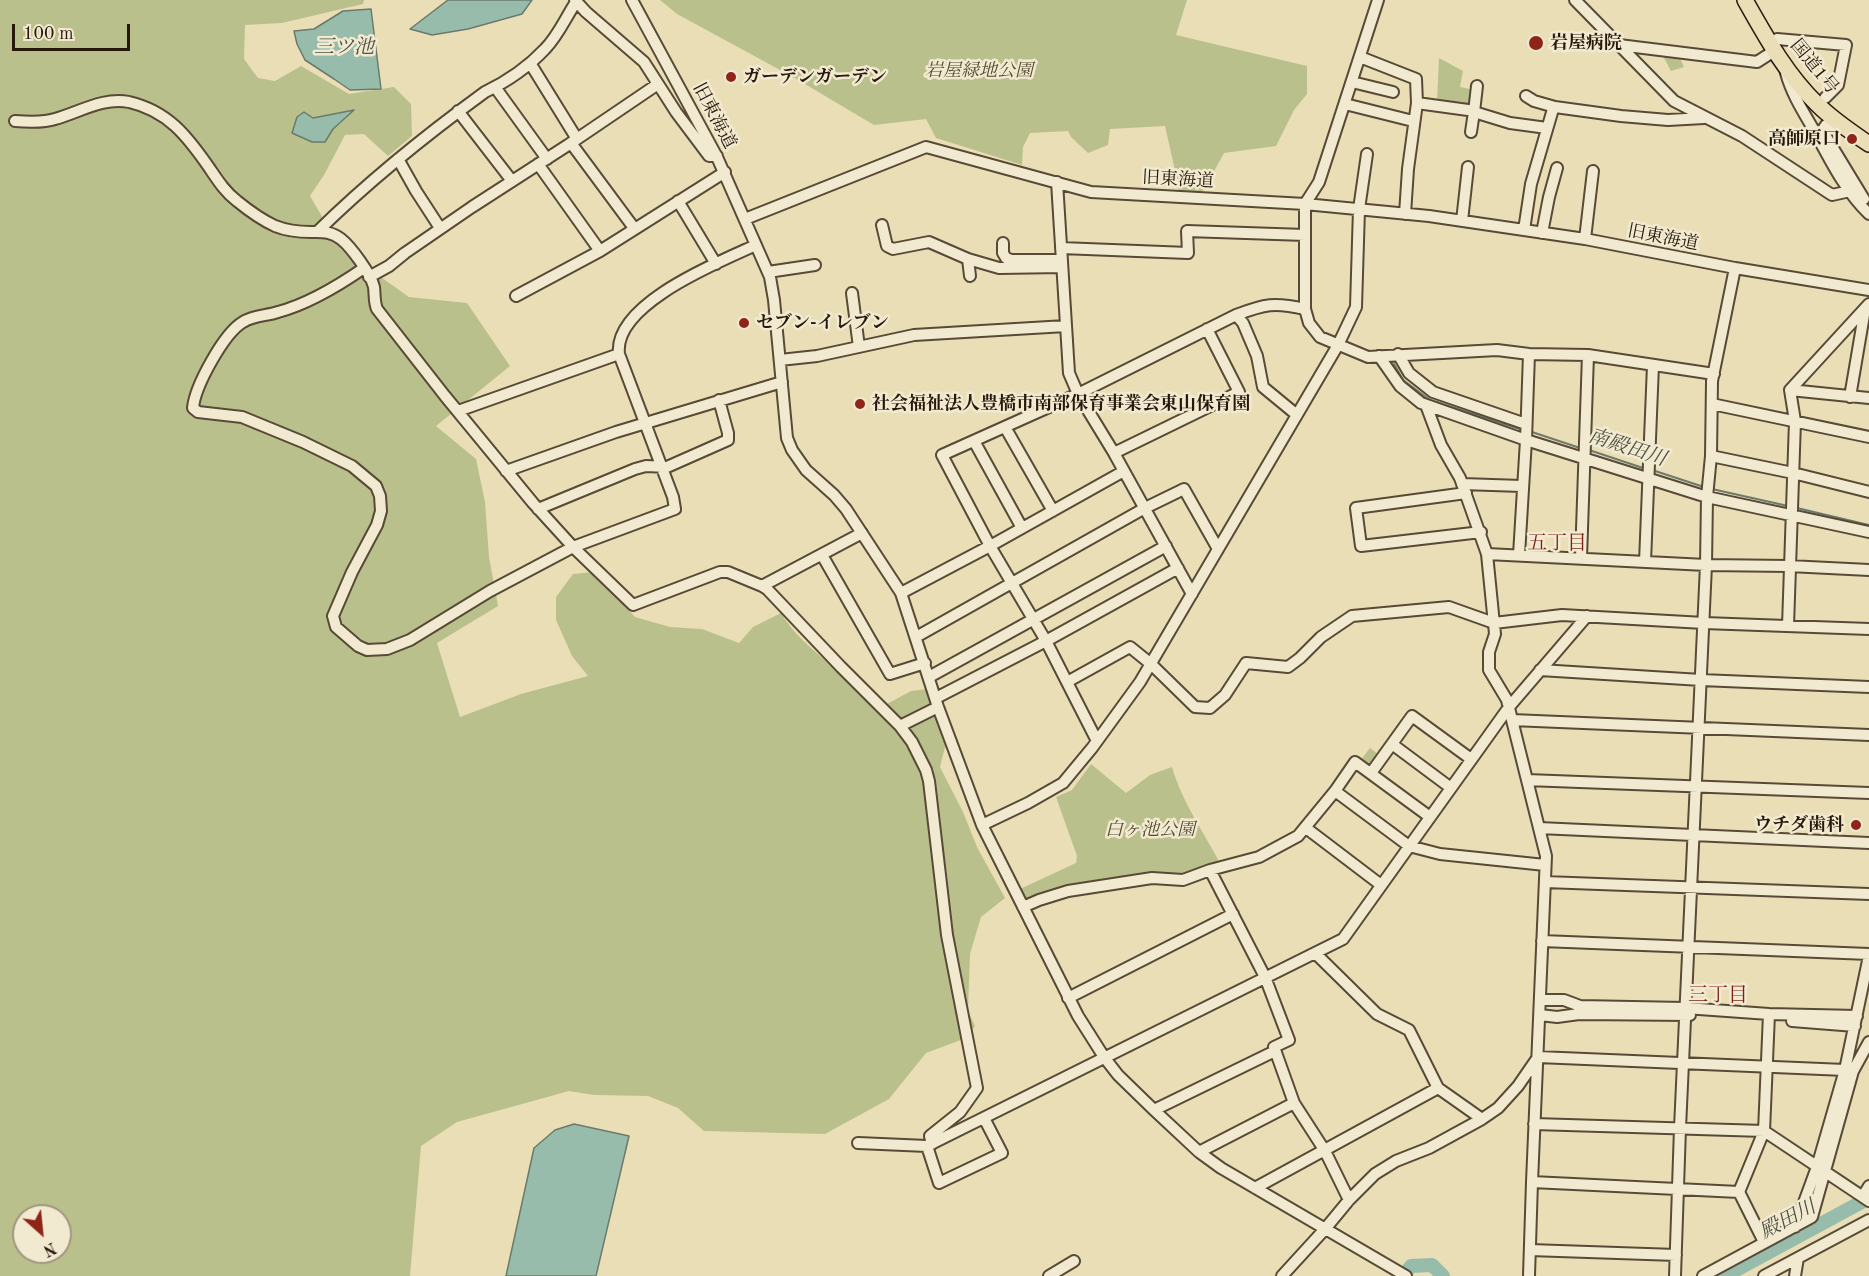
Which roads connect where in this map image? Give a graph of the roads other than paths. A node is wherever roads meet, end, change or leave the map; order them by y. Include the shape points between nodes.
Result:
1 (632, 0) edge
2 (1378, 0) edge
3 (1575, 0) edge
4 (1745, 0) edge
5 (1754, 0) edge
6 (575, 1) edge
7 (1619, 45) junction
8 (1776, 45) junction
9 (1360, 57) junction
10 (530, 63) junction
11 (1783, 65) junction
12 (1352, 82) junction
13 (658, 84) junction
14 (1477, 86) dead end
15 (495, 87) junction
16 (1393, 92) dead end
17 (1526, 96) dead end
18 (1825, 98) junction
19 (1417, 103) junction
20 (1345, 104) junction
21 (1555, 107) junction
22 (458, 111) junction
23 (1471, 111) junction
24 (1704, 118) junction
25 (15, 121) dead end
26 (1413, 121) junction
27 (1839, 123) junction
28 (1547, 128) junction
29 (1471, 132) dead end
30 (1869, 134) edge
31 (574, 141) junction
32 (1869, 144) edge
33 (1367, 154) dead end
34 (717, 156) junction
35 (398, 159) junction
36 (543, 162) junction
37 (1468, 166) dead end
38 (1557, 168) dead end
39 (1593, 171) dead end
40 (724, 172) junction
41 (512, 181) junction
42 (1057, 182) junction
43 (1850, 191) junction
44 (678, 201) junction
45 (1305, 204) junction
46 (1359, 209) junction
47 (1869, 210) edge
48 (1405, 213) junction
49 (1869, 214) edge
50 (745, 219) junction
51 (1462, 221) junction
52 (882, 225) dead end
53 (440, 228) junction
54 (634, 228) junction
55 (1524, 230) junction
56 (318, 231) junction
57 (1542, 233) junction
58 (1305, 235) junction
59 (1585, 239) junction
60 (1003, 243) dead end
61 (756, 245) junction
62 (1061, 248) junction
63 (600, 251) junction
64 (968, 259) junction
65 (716, 264) junction
66 (1062, 264) junction
67 (815, 265) dead end
68 (1735, 268) junction
69 (768, 272) junction
70 (366, 273) junction
71 (970, 276) dead end
72 (1869, 290) edge
73 (852, 293) dead end
74 (516, 296) dead end
75 (1867, 307) edge
76 (1305, 309) junction
77 (1236, 315) junction
78 (1066, 326) junction
79 (1208, 329) junction
80 (1338, 345) junction
81 (859, 347) junction
82 (619, 354) junction
83 (1398, 354) junction
84 (1529, 354) junction
85 (1379, 356) junction
86 (1588, 356) junction
87 (780, 360) junction
88 (1653, 365) junction
89 (1714, 375) junction
90 (782, 382) junction
91 (1790, 390) junction
92 (1078, 394) junction
93 (1850, 397) junction
94 (1869, 398) edge
95 (719, 400) junction
96 (1712, 404) junction
97 (1426, 405) junction
98 (458, 411) junction
99 (1297, 415) junction
100 (1795, 421) junction
101 (646, 422) junction
102 (1005, 427) junction
103 (1526, 432) junction
104 (1869, 437) edge
105 (974, 441) junction
106 (1586, 452) junction
107 (1114, 453) junction
108 (1711, 456) junction
109 (662, 467) junction
110 (506, 471) junction
111 (1124, 471) junction
112 (1649, 473) junction
113 (1793, 473) junction
114 (1522, 486) junction
115 (1464, 488) junction
116 (1708, 491) junction
117 (1869, 492) edge
118 (1145, 508) junction
119 (538, 509) junction
120 (1793, 510) junction
121 (1053, 511) junction
122 (1022, 528) junction
123 (1481, 532) junction
124 (1869, 532) edge
125 (862, 533) junction
126 (990, 546) junction
127 (1166, 546) junction
128 (573, 547) junction
129 (1218, 549) junction
130 (1487, 554) junction
131 (822, 555) junction
132 (1519, 555) junction
133 (1581, 558) junction
134 (1646, 562) junction
135 (1706, 565) junction
136 (1789, 566) junction
137 (1178, 568) junction
138 (1869, 570) edge
139 (1012, 583) junction
140 (762, 586) junction
141 (901, 593) junction
142 (1192, 594) junction
143 (1587, 616) junction
144 (1034, 620) junction
145 (1494, 623) junction
146 (1704, 623) junction
147 (1788, 626) junction
148 (1869, 629) edge
149 (916, 637) junction
150 (1046, 641) junction
151 (925, 663) junction
152 (1151, 664) junction
153 (1540, 670) junction
154 (929, 677) junction
155 (1701, 680) junction
156 (1067, 681) junction
157 (1869, 687) edge
158 (937, 702) junction
159 (1509, 707) junction
160 (1512, 720) junction
161 (900, 726) junction
162 (1699, 728) junction
163 (1869, 735) edge
164 (1097, 741) junction
165 (1392, 744) junction
166 (1471, 759) junction
167 (1371, 773) junction
168 (1527, 780) junction
169 (1696, 786) junction
170 (1451, 788) junction
171 (1335, 791) junction
172 (1869, 793) edge
173 (1430, 817) junction
174 (982, 825) junction
175 (1306, 828) junction
176 (1539, 828) junction
177 (1693, 834) junction
178 (1869, 843) edge
179 (1409, 846) junction
180 (1545, 865) junction
181 (1210, 870) junction
182 (1545, 882) junction
183 (1382, 885) junction
184 (1691, 886) junction
185 (1869, 894) edge
186 (1023, 907) junction
187 (1233, 914) junction
188 (1542, 941) junction
189 (1688, 947) junction
190 (1315, 953) junction
191 (1869, 955) edge
192 (1265, 977) junction
193 (1068, 998) junction
194 (1540, 1000) junction
195 (1685, 1012) junction
196 (1539, 1015) junction
197 (1769, 1016) junction
198 (1856, 1021) junction
199 (1869, 1042) edge
200 (1275, 1051) junction
201 (1104, 1057) junction
202 (1538, 1057) junction
203 (1683, 1064) junction
204 (1766, 1066) junction
205 (1845, 1070) junction
206 (1438, 1088) junction
207 (1294, 1103) junction
208 (1154, 1110) junction
209 (984, 1118) junction
210 (1482, 1119) junction
211 (1534, 1124) junction
212 (1680, 1128) junction
213 (1764, 1131) junction
214 (858, 1143) dead end
215 (930, 1145) junction
216 (1324, 1151) junction
217 (1199, 1152) junction
218 (1821, 1169) junction
219 (1532, 1182) junction
220 (1869, 1186) edge
221 (1255, 1188) junction
222 (1678, 1189) junction
223 (1739, 1192) junction
224 (1866, 1198) edge
225 (1349, 1200) junction
226 (1869, 1220) edge
227 (1325, 1229) junction
228 (1764, 1242) junction
229 (1530, 1250) junction
230 (1676, 1255) junction
231 (1798, 1258) junction
232 (1074, 1261) dead end
233 (1783, 1270) edge
234 (1403, 1274) edge
235 (1049, 1276) edge
236 (1282, 1276) edge
237 (1529, 1276) edge
238 (1675, 1276) edge
239 (1702, 1276) edge
240 (1764, 1276) edge
241 (1795, 1276) edge

1 - 34 street, 旧東海道
2 - 9 street
3 - 7 street
4 - 8 highway, 国道1号
5 - 8 highway, 国道1号
6 - 10 street via 547,48
6 - 13 street via 645,62
7 - 8 street via 1757,62
7 - 24 street via 1668,96
8 - 11 highway, 国道1号
8 - 18 highway, 国道1号
8 - 18 street via 1846,45 1838,85
9 - 12 street
9 - 19 street via 1416,79
10 - 15 street
10 - 31 street
11 - 27 highway, 国道1号 via 1816,104
11 - 43 street via 1802,111
12 - 16 street
12 - 20 street
13 - 31 street
13 - 34 street via 709,156
14 - 23 street
15 - 22 street
15 - 36 street
17 - 21 street
18 - 30 highway, 国道1号
19 - 23 street
19 - 26 street
20 - 26 street
20 - 45 street via 1319,182
21 - 24 street via 1621,117
21 - 28 street
22 - 35 street
22 - 41 street
23 - 28 street via 1510,123
23 - 29 street
24 - 43 street via 1742,136 1832,195
25 - 56 street via 53,120 103,102 129,102 156,111 180,130 224,190 237,201 275,226
26 - 48 street
27 - 32 highway, 国道1号
27 - 47 street via 1826,125 1825,135
28 - 55 street via 1531,184
31 - 36 street
31 - 54 street
33 - 46 street
34 - 40 street, 旧東海道
35 - 53 street
35 - 56 street
36 - 41 street
36 - 63 street
37 - 51 street
38 - 57 street
39 - 59 street
40 - 44 street
40 - 50 street, 旧東海道
41 - 53 street
42 - 45 street, 旧東海道 via 1091,192
42 - 50 street, 旧東海道 via 926,147
42 - 62 street
43 - 49 street
44 - 54 street
44 - 65 street
45 - 46 street, 旧東海道
45 - 58 street
46 - 48 street, 旧東海道
46 - 80 street via 1356,307
48 - 51 street, 旧東海道
50 - 61 street
51 - 55 street, 旧東海道
52 - 64 street via 887,246 893,249 929,242
53 - 70 street via 389,266
54 - 63 street
55 - 57 street, 旧東海道
56 - 70 street via 342,239
57 - 59 street, 旧東海道
58 - 62 street via 1187,231 1188,253
58 - 76 street
59 - 68 street, 旧東海道
60 - 66 street via 1003,253 1011,260
61 - 65 street
61 - 69 street
62 - 66 street
63 - 74 street
64 - 66 street via 999,268
64 - 71 street
65 - 82 street via 660,294 634,316 620,341
66 - 78 street
67 - 69 street
68 - 72 street, 旧東海道
68 - 89 street
69 - 87 street
70 - 98 street via 374,286 377,309
70 - 128 street via 277,313 256,315 241,323 227,335 210,363 193,408 198,412 242,417 303,442 352,466 376,486 381,511 335,608 336,627 366,650 387,649 410,640
73 - 81 street
75 - 91 street
75 - 93 street
76 - 77 street via 1286,304 1263,305
76 - 80 street via 1309,323 1320,337
77 - 79 street
77 - 99 street via 1257,356 1263,387
78 - 81 street via 914,335
78 - 92 street via 1069,373
79 - 92 street
79 - 107 street via 1239,392
80 - 85 street via 1368,357
80 - 99 street
81 - 87 street
82 - 98 street
82 - 101 street
83 - 84 street via 1497,350
83 - 85 street
83 - 103 street via 1409,373 1433,392
84 - 86 street
84 - 103 street
85 - 97 street via 1400,386
86 - 88 street
86 - 106 street
87 - 90 street
88 - 89 street
88 - 112 street
89 - 96 street
90 - 95 street
90 - 125 street via 787,438 792,450 806,470 846,509
91 - 93 street
91 - 100 street
92 - 102 street
92 - 107 street
93 - 94 street
95 - 101 street
95 - 109 street via 728,440
96 - 100 street
96 - 108 street
97 - 103 street
97 - 115 street via 1441,445
98 - 110 street
99 - 129 street
100 - 104 street
100 - 113 street
101 - 109 street
101 - 110 street
102 - 105 street
102 - 121 street
103 - 106 street
103 - 114 street
105 - 122 street
105 - 126 street via 942,455
106 - 112 street
106 - 133 street
107 - 111 street
108 - 113 street
108 - 116 street
109 - 119 street via 635,469
109 - 128 street via 675,509
110 - 119 street
111 - 118 street
111 - 121 street
112 - 116 street
112 - 134 street
113 - 117 street
113 - 120 street
114 - 115 street
114 - 132 street
115 - 123 street
115 - 123 street via 1356,508 1361,546
116 - 120 street
116 - 135 street
118 - 127 street
118 - 129 street via 1184,489
118 - 139 street
119 - 128 street
120 - 124 street
120 - 136 street
121 - 122 street
122 - 126 street
123 - 130 street
125 - 131 street
125 - 141 street
126 - 139 street
126 - 141 street
127 - 137 street
127 - 144 street
128 - 140 street via 633,605 720,572
129 - 142 street
130 - 132 street
130 - 145 street
131 - 140 street
131 - 151 street via 890,674
132 - 133 street
133 - 134 street
134 - 135 street
135 - 136 street
135 - 146 street
136 - 138 street
136 - 147 street
137 - 142 street
137 - 150 street
139 - 144 street
139 - 149 street
140 - 161 street
141 - 149 street
142 - 152 street
143 - 145 street
143 - 146 street
143 - 153 street
144 - 150 street
144 - 154 street
145 - 152 street via 1449,607 1352,616 1288,667 1246,663 1225,695 1209,708 1195,707
145 - 159 street via 1489,670
146 - 147 street
146 - 155 street
147 - 148 street
149 - 151 street
150 - 156 street
150 - 158 street
151 - 154 street
152 - 156 street via 1130,647
152 - 164 street
153 - 155 street
153 - 159 street
154 - 158 street
155 - 157 street
155 - 162 street
156 - 164 street
158 - 161 street
158 - 174 street
159 - 160 street
159 - 166 street
160 - 162 street
160 - 168 street
161 - 215 street via 912,742 929,780 947,935 977,1088 960,1112 930,1136
162 - 163 street
162 - 169 street
164 - 174 street via 1063,783
165 - 166 street via 1412,716
165 - 167 street
165 - 170 street
166 - 170 street
167 - 171 street via 1355,762
167 - 173 street
168 - 169 street
168 - 176 street
169 - 172 street
169 - 177 street
170 - 173 street
171 - 175 street
171 - 179 street
173 - 179 street
174 - 186 street
175 - 181 street via 1259,857
175 - 183 street
176 - 177 street
176 - 180 street
177 - 178 street
177 - 184 street
179 - 180 street via 1440,854
179 - 183 street
180 - 182 street
181 - 186 street via 1183,880 1152,878 1068,891
181 - 187 street
182 - 184 street
182 - 188 street
183 - 190 street via 1342,939
184 - 185 street
184 - 189 street
186 - 193 street
187 - 192 street
187 - 193 street
188 - 189 street
188 - 194 street
189 - 191 street
189 - 195 street
190 - 192 street
190 - 206 street via 1377,1014 1408,1030
191 - 198 street
192 - 200 street via 1289,1040 1274,1047
192 - 201 street
193 - 201 street
194 - 195 street
194 - 196 street
195 - 196 street
195 - 197 street
195 - 203 street
196 - 202 street
197 - 198 street
197 - 204 street
198 - 205 street
199 - 218 street via 1853,1071
200 - 207 street
200 - 208 street
201 - 208 street
201 - 209 street
202 - 203 street
202 - 210 street via 1518,1086
202 - 211 street
203 - 204 street
203 - 212 street
204 - 205 street
204 - 213 street
205 - 218 street
206 - 210 street
206 - 216 street
207 - 216 street
207 - 217 street
208 - 217 street
209 - 215 street
209 - 215 street via 1002,1153 939,1183
210 - 225 street via 1396,1161 1375,1174
211 - 212 street
211 - 219 street
212 - 213 street
212 - 222 street
213 - 218 street
213 - 223 street
214 - 215 street
216 - 221 street
216 - 225 street
217 - 221 street
218 - 224 street
218 - 228 street via 1794,1227
219 - 222 street
219 - 229 street
220 - 224 street
221 - 227 street
222 - 223 street
222 - 230 street
223 - 228 street
225 - 227 street
226 - 231 street
227 - 234 street
227 - 236 street
228 - 239 street
229 - 230 street
229 - 237 street
230 - 238 street
231 - 233 street
231 - 241 street
232 - 235 street
233 - 240 street

